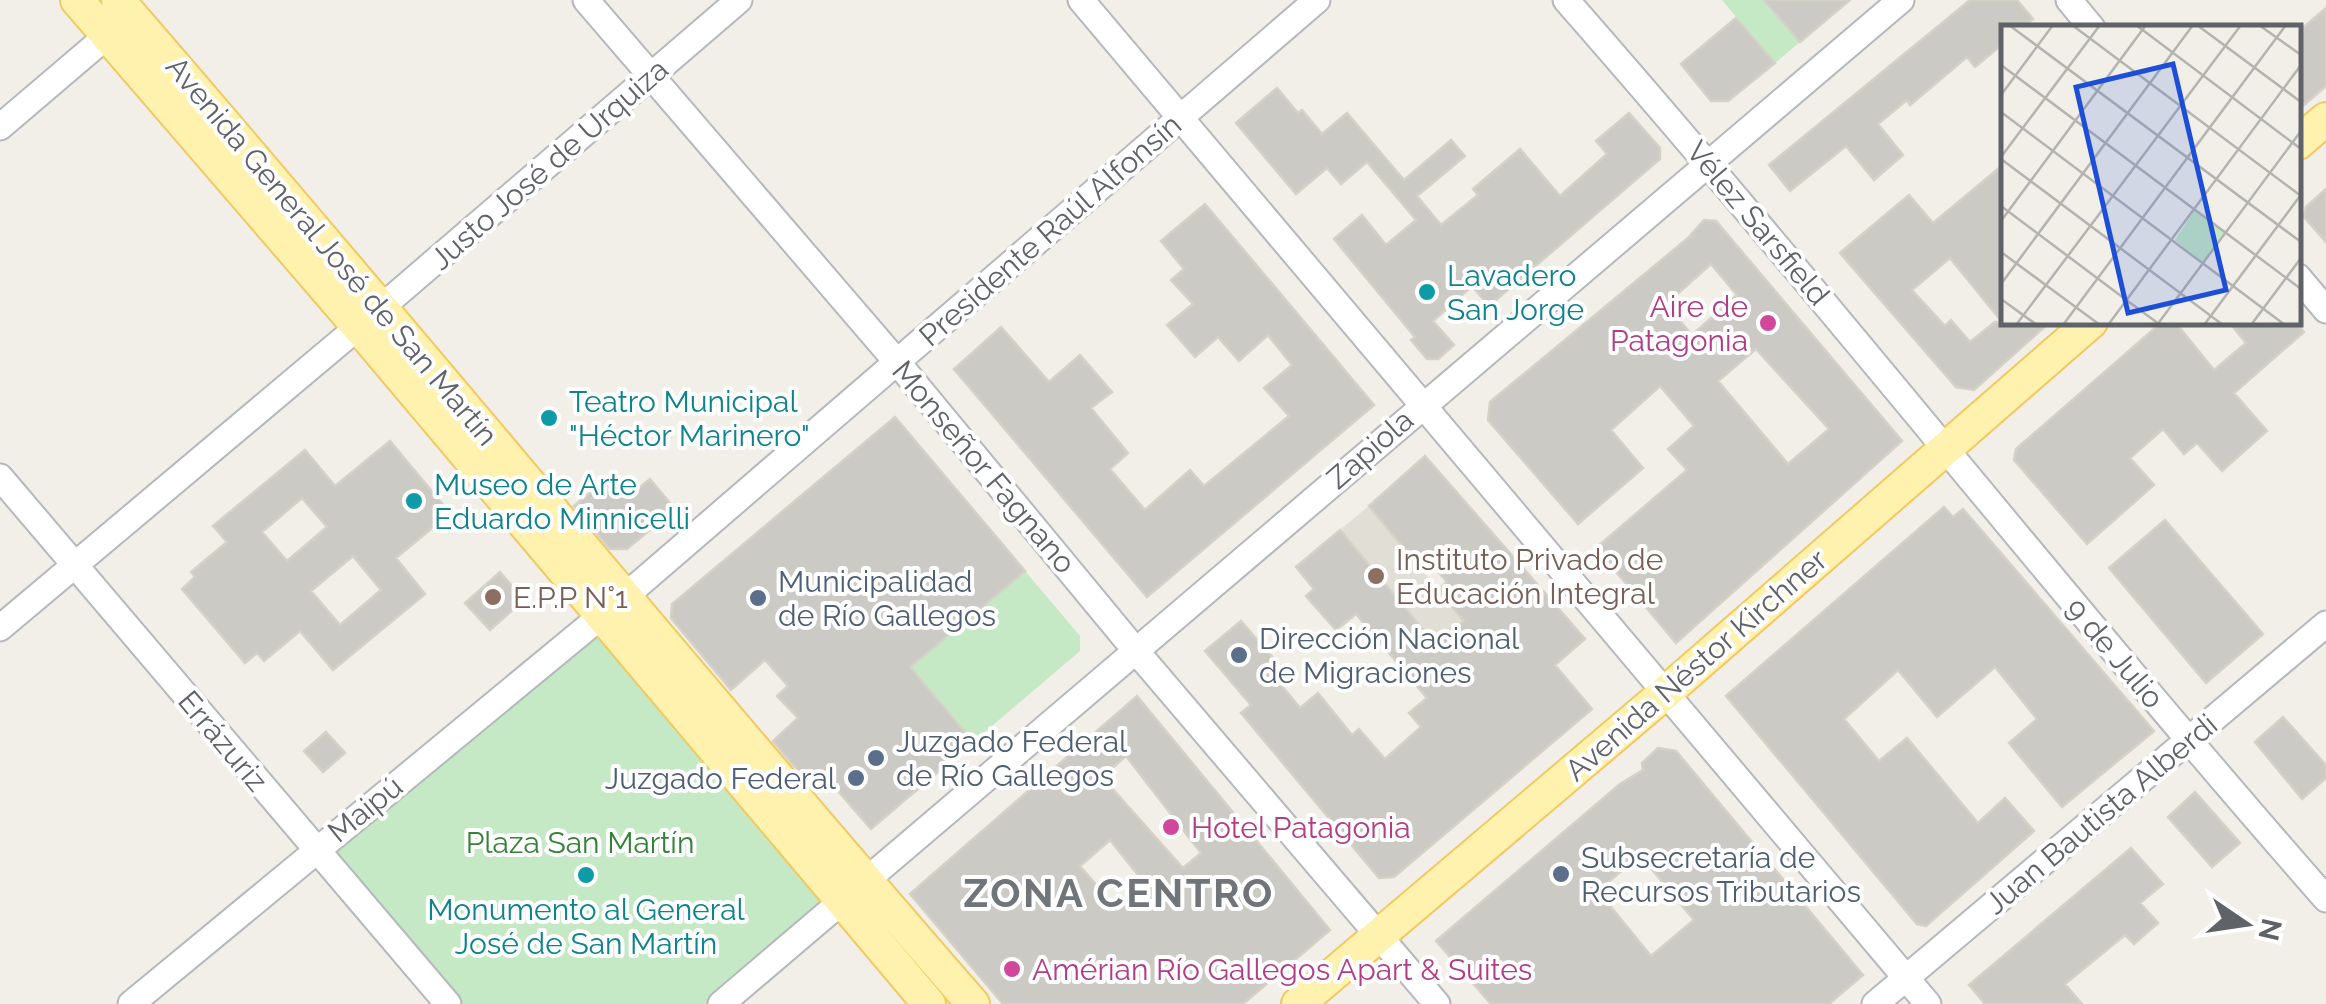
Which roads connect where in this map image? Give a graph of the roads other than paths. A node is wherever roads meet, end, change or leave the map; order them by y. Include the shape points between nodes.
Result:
1 (78, 0) edge
2 (586, 0) edge
3 (739, 0) edge
4 (1081, 0) edge
5 (1316, 0) edge
6 (1566, 0) edge
7 (1901, 0) edge
8 (2069, 0) edge
9 (127, 12) edge
10 (2090, 25) edge
11 (651, 78) junction
12 (1180, 117) junction
13 (2326, 120) edge
14 (0, 127) edge
15 (2301, 140) edge
16 (1709, 162) junction
17 (2301, 281) edge
18 (2326, 310) edge
19 (370, 316) junction
20 (2088, 325) edge
21 (897, 362) junction
22 (1422, 405) junction
23 (1946, 450) junction
24 (0, 477) edge
25 (76, 565) junction
26 (612, 607) junction
27 (2326, 624) edge
28 (0, 628) edge
29 (1136, 650) junction
30 (1665, 693) junction
31 (2188, 741) junction
32 (315, 850) junction
33 (855, 892) junction
34 (2326, 899) edge
35 (1379, 936) junction
36 (1906, 978) junction
37 (130, 1004) edge
38 (448, 1004) edge
39 (721, 1004) edge
40 (930, 1004) edge
41 (973, 1004) edge
42 (1298, 1004) edge
43 (1437, 1004) edge
44 (1875, 1004) edge
45 (1928, 1004) edge

1 - 9 main road, Avenida General José de San Martín
2 - 11 street, Monseñor Fagnano
3 - 11 street, Justo José de Urquiza
4 - 12 street
5 - 12 street, Presidente Raúl Alfonsín
6 - 16 street, Vélez Sarsfield
7 - 16 street, Zapiola
8 - 10 street
9 - 14 street
9 - 19 main road, Avenida General José de San Martín
11 - 19 street, Justo José de Urquiza
11 - 21 street, Monseñor Fagnano
12 - 21 street, Presidente Raúl Alfonsín
12 - 22 street
13 - 15 main road
16 - 22 street, Zapiola
16 - 23 street, Vélez Sarsfield
17 - 18 street
19 - 25 street, Justo José de Urquiza
19 - 26 main road, Avenida General José de San Martín
20 - 23 main road, Avenida Néstor Kirchner
21 - 26 street, Presidente Raúl Alfonsín
21 - 29 street, Monseñor Fagnano
22 - 29 street, Zapiola
22 - 30 street
23 - 30 main road, Avenida Néstor Kirchner
23 - 31 street, 9 de Julio
24 - 25 street, Errázuriz
25 - 28 street, Justo José de Urquiza
25 - 32 street, Errázuriz
26 - 32 street, Maipú
26 - 33 main road, Avenida General José de San Martín
27 - 31 street, Juan Bautista Alberdi
29 - 33 street, Zapiola
29 - 35 street, Monseñor Fagnano
30 - 35 main road, Avenida Néstor Kirchner
30 - 36 street
31 - 34 street, 9 de Julio
31 - 36 street, Juan Bautista Alberdi
32 - 37 street, Maipú
32 - 38 street, Errázuriz
33 - 39 street, Zapiola
33 - 40 main road, Avenida General José de San Martín
33 - 41 main road, Avenida General José de San Martín
35 - 42 main road, Avenida Néstor Kirchner
35 - 43 street, Monseñor Fagnano
36 - 44 street, Juan Bautista Alberdi
36 - 45 street

